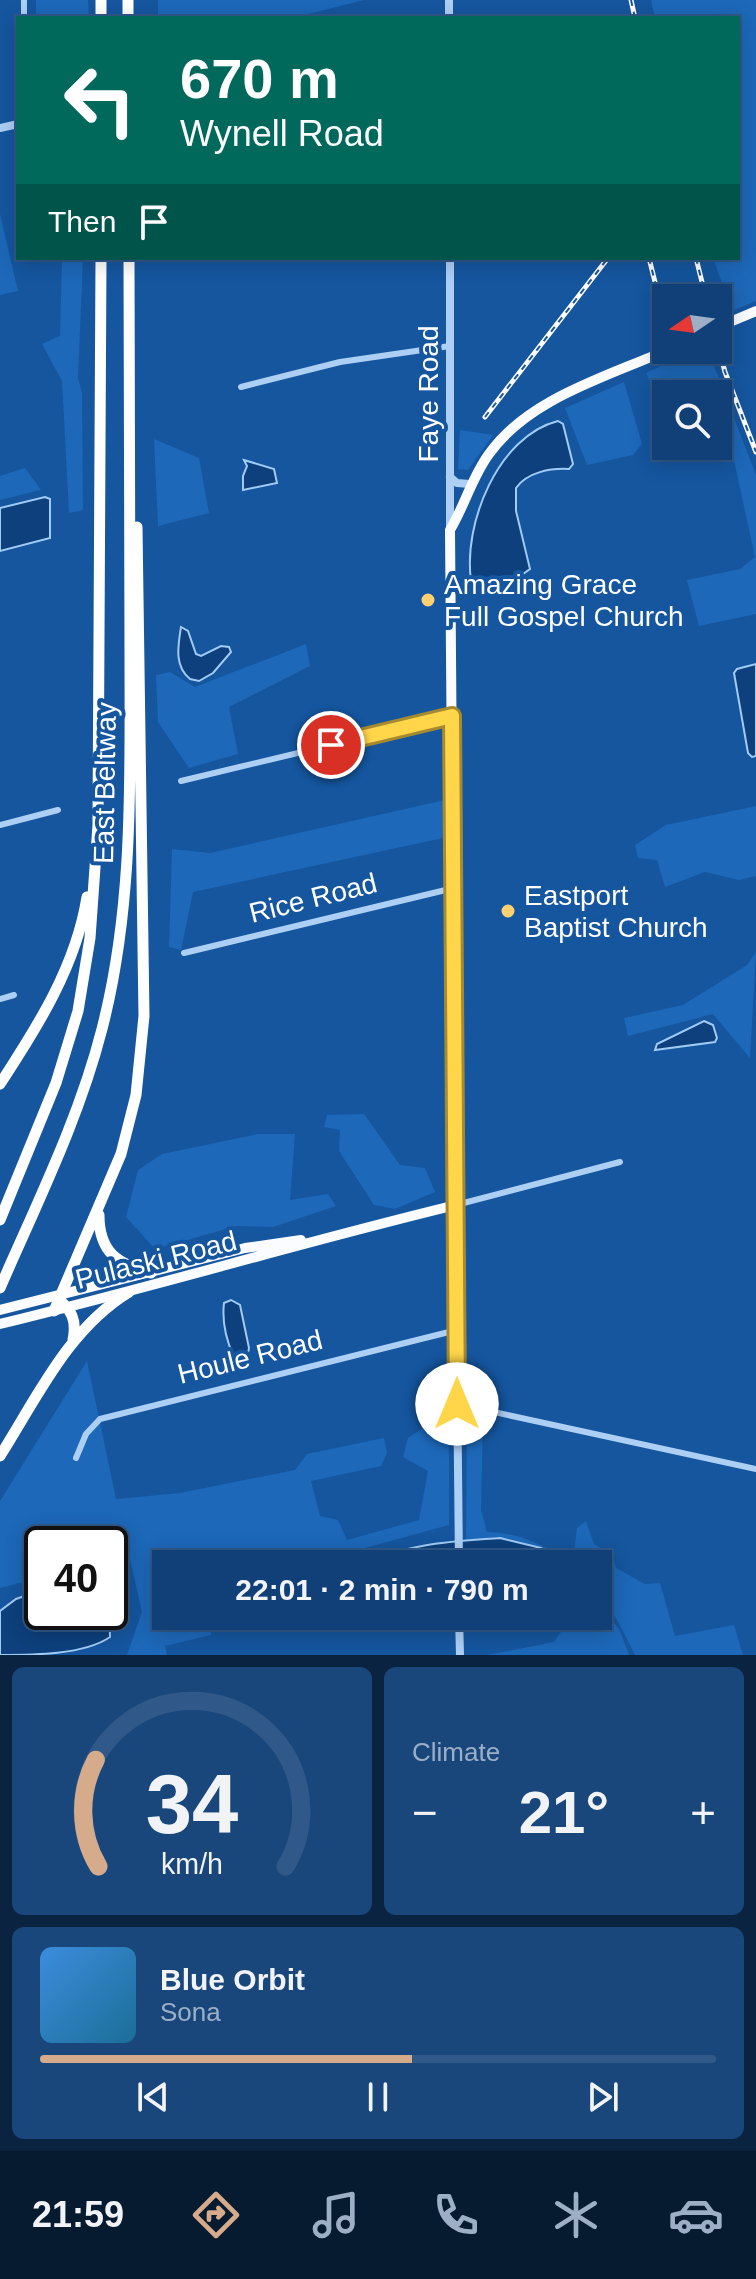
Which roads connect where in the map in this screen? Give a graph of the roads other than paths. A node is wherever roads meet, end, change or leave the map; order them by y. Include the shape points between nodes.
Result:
1 (101, 260) edge
2 (129, 260) edge
3 (450, 260) edge
4 (756, 311) edge
5 (732, 321) edge
6 (450, 346) junction
7 (652, 357) edge
8 (129, 362) junction
9 (241, 387) dead end
10 (450, 477) junction
11 (470, 484) junction
12 (450, 530) junction
13 (452, 716) junction
14 (181, 781) dead end
15 (58, 810) dead end
16 (0, 825) edge
17 (98, 825) junction
18 (454, 888) junction
19 (184, 953) dead end
20 (14, 995) dead end
21 (0, 999) edge
22 (0, 1084) edge
23 (620, 1162) dead end
24 (456, 1205) junction
25 (99, 1208) junction
26 (0, 1220) edge
27 (323, 1237) junction
28 (151, 1273) junction
29 (456, 1276) joint
30 (1, 1284) edge
31 (129, 1292) junction
32 (60, 1302) junction
33 (0, 1310) edge
34 (0, 1324) edge
35 (457, 1330) junction
36 (73, 1341) junction
37 (457, 1404) junction
38 (0, 1456) edge
39 (76, 1458) dead end
40 (756, 1469) edge
41 (459, 1550) edge
42 (459, 1630) edge
43 (460, 1655) edge

1 - 17 highway, East Beltway
2 - 8 highway, East Beltway
3 - 6 street, Faye Road
4 - 5 main road
6 - 9 street via 340,362
6 - 10 street, Faye Road
7 - 11 main road via 530,414 499,440
8 - 25 highway via 138,573 144,1016 136,1095 121,1154
8 - 30 highway, East Beltway via 130,787 118,951 102,1030 68,1131
10 - 11 street
10 - 12 street, Faye Road
11 - 12 main road
12 - 13 main road
13 - 14 street
13 - 18 main road
15 - 16 street
17 - 22 highway via 82,926 71,960
17 - 26 highway, East Beltway via 90,938 78,1011 43,1120
18 - 19 street, Rice Road
18 - 24 main road
20 - 21 street
23 - 24 street, Pulaski Road
24 - 27 main road, Pulaski Road
24 - 29 main road
25 - 28 highway via 99,1228 115,1259
25 - 32 highway
27 - 28 main road, Pulaski Road via 245,1248
27 - 31 main road, Pulaski Road
28 - 32 main road, Pulaski Road
29 - 35 street
31 - 32 main road, Pulaski Road
31 - 36 highway via 96,1314
32 - 33 main road, Pulaski Road
32 - 34 main road, Pulaski Road
32 - 36 highway via 76,1326
35 - 37 street
35 - 39 street, Houle Road via 100,1419 86,1434
36 - 38 highway
37 - 40 street
37 - 41 street
42 - 43 street

